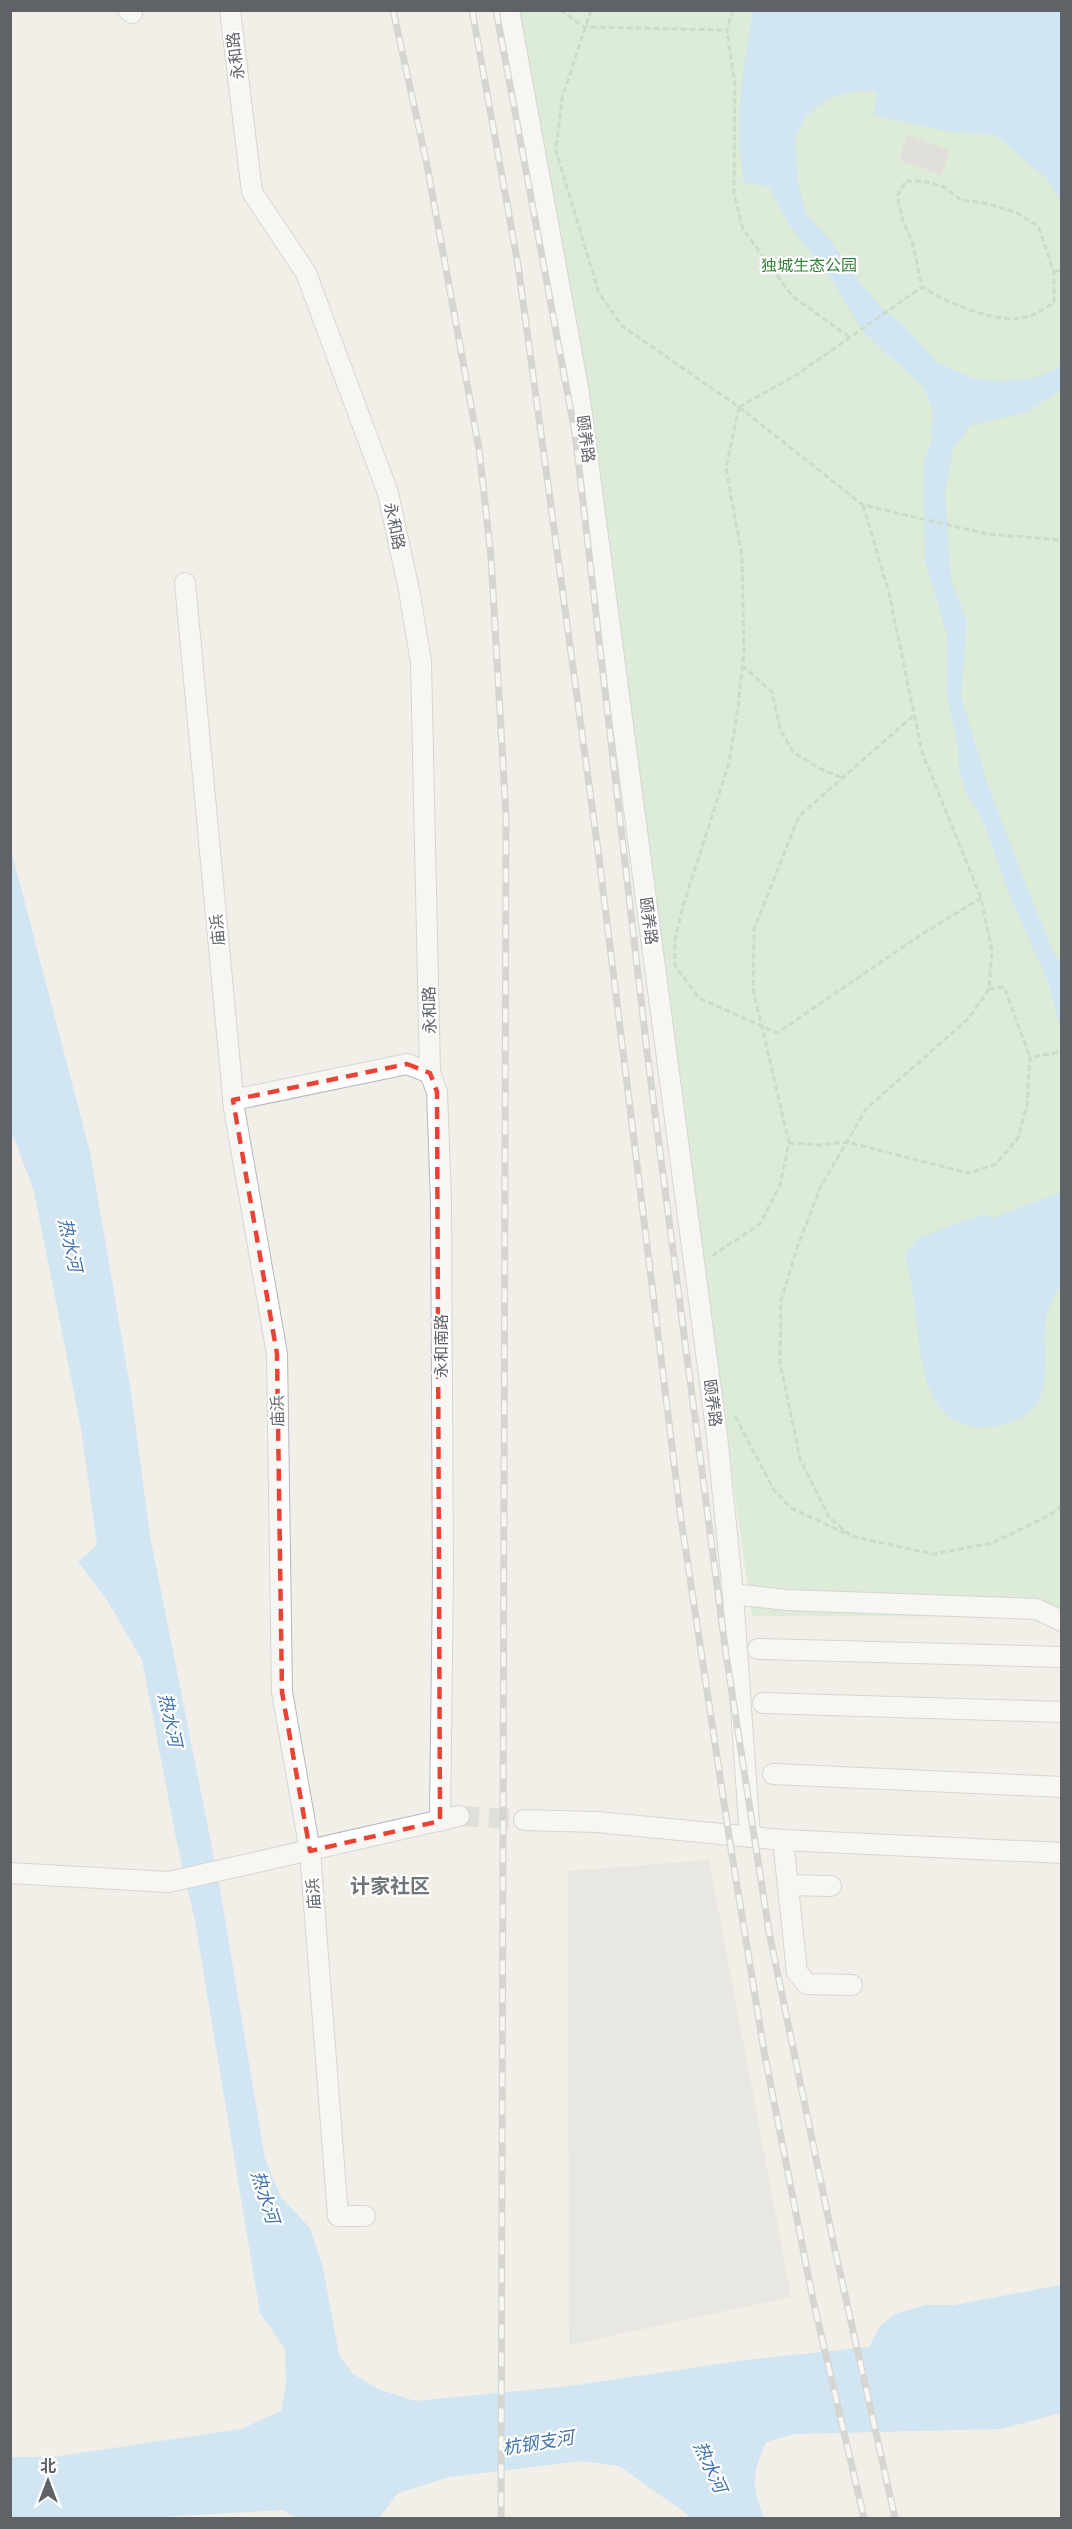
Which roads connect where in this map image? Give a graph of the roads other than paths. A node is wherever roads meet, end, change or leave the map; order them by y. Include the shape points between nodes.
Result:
1 (230, 10) edge
2 (509, 10) edge
3 (185, 582) dead end
4 (430, 1073) junction
5 (233, 1101) junction
6 (733, 1594) junction
7 (1062, 1621) edge
8 (758, 1649) dead end
9 (1062, 1657) edge
10 (763, 1703) dead end
11 (1062, 1712) edge
12 (773, 1773) dead end
13 (1062, 1787) edge
14 (524, 1820) tunnel mouth
15 (750, 1837) junction
16 (783, 1840) junction
17 (310, 1851) junction
18 (1062, 1853) edge
19 (15, 1873) edge
20 (788, 1885) junction
21 (831, 1886) dead end
22 (852, 1985) dead end
23 (365, 2216) dead end

1 - 4 street, 永和路 via 252,192 306,273 388,493 409,590 421,662
2 - 6 street, 颐养路 via 579,393 717,1436
3 - 5 street, 庙浜
4 - 5 street via 407,1064
4 - 17 street, 永和南路 via 437,1092 441,1201 442,1574 449,1819
5 - 17 street, 庙浜 via 277,1354 282,1692
6 - 7 street via 787,1600 1036,1608
6 - 15 street, 颐养路
8 - 9 street
10 - 11 street
12 - 13 street
14 - 15 street via 597,1822
15 - 16 street
16 - 18 street
16 - 20 street
17 - 19 street via 169,1882
17 - 23 street, 庙浜 via 338,2216
20 - 21 street
20 - 22 street via 797,1972 807,1984

